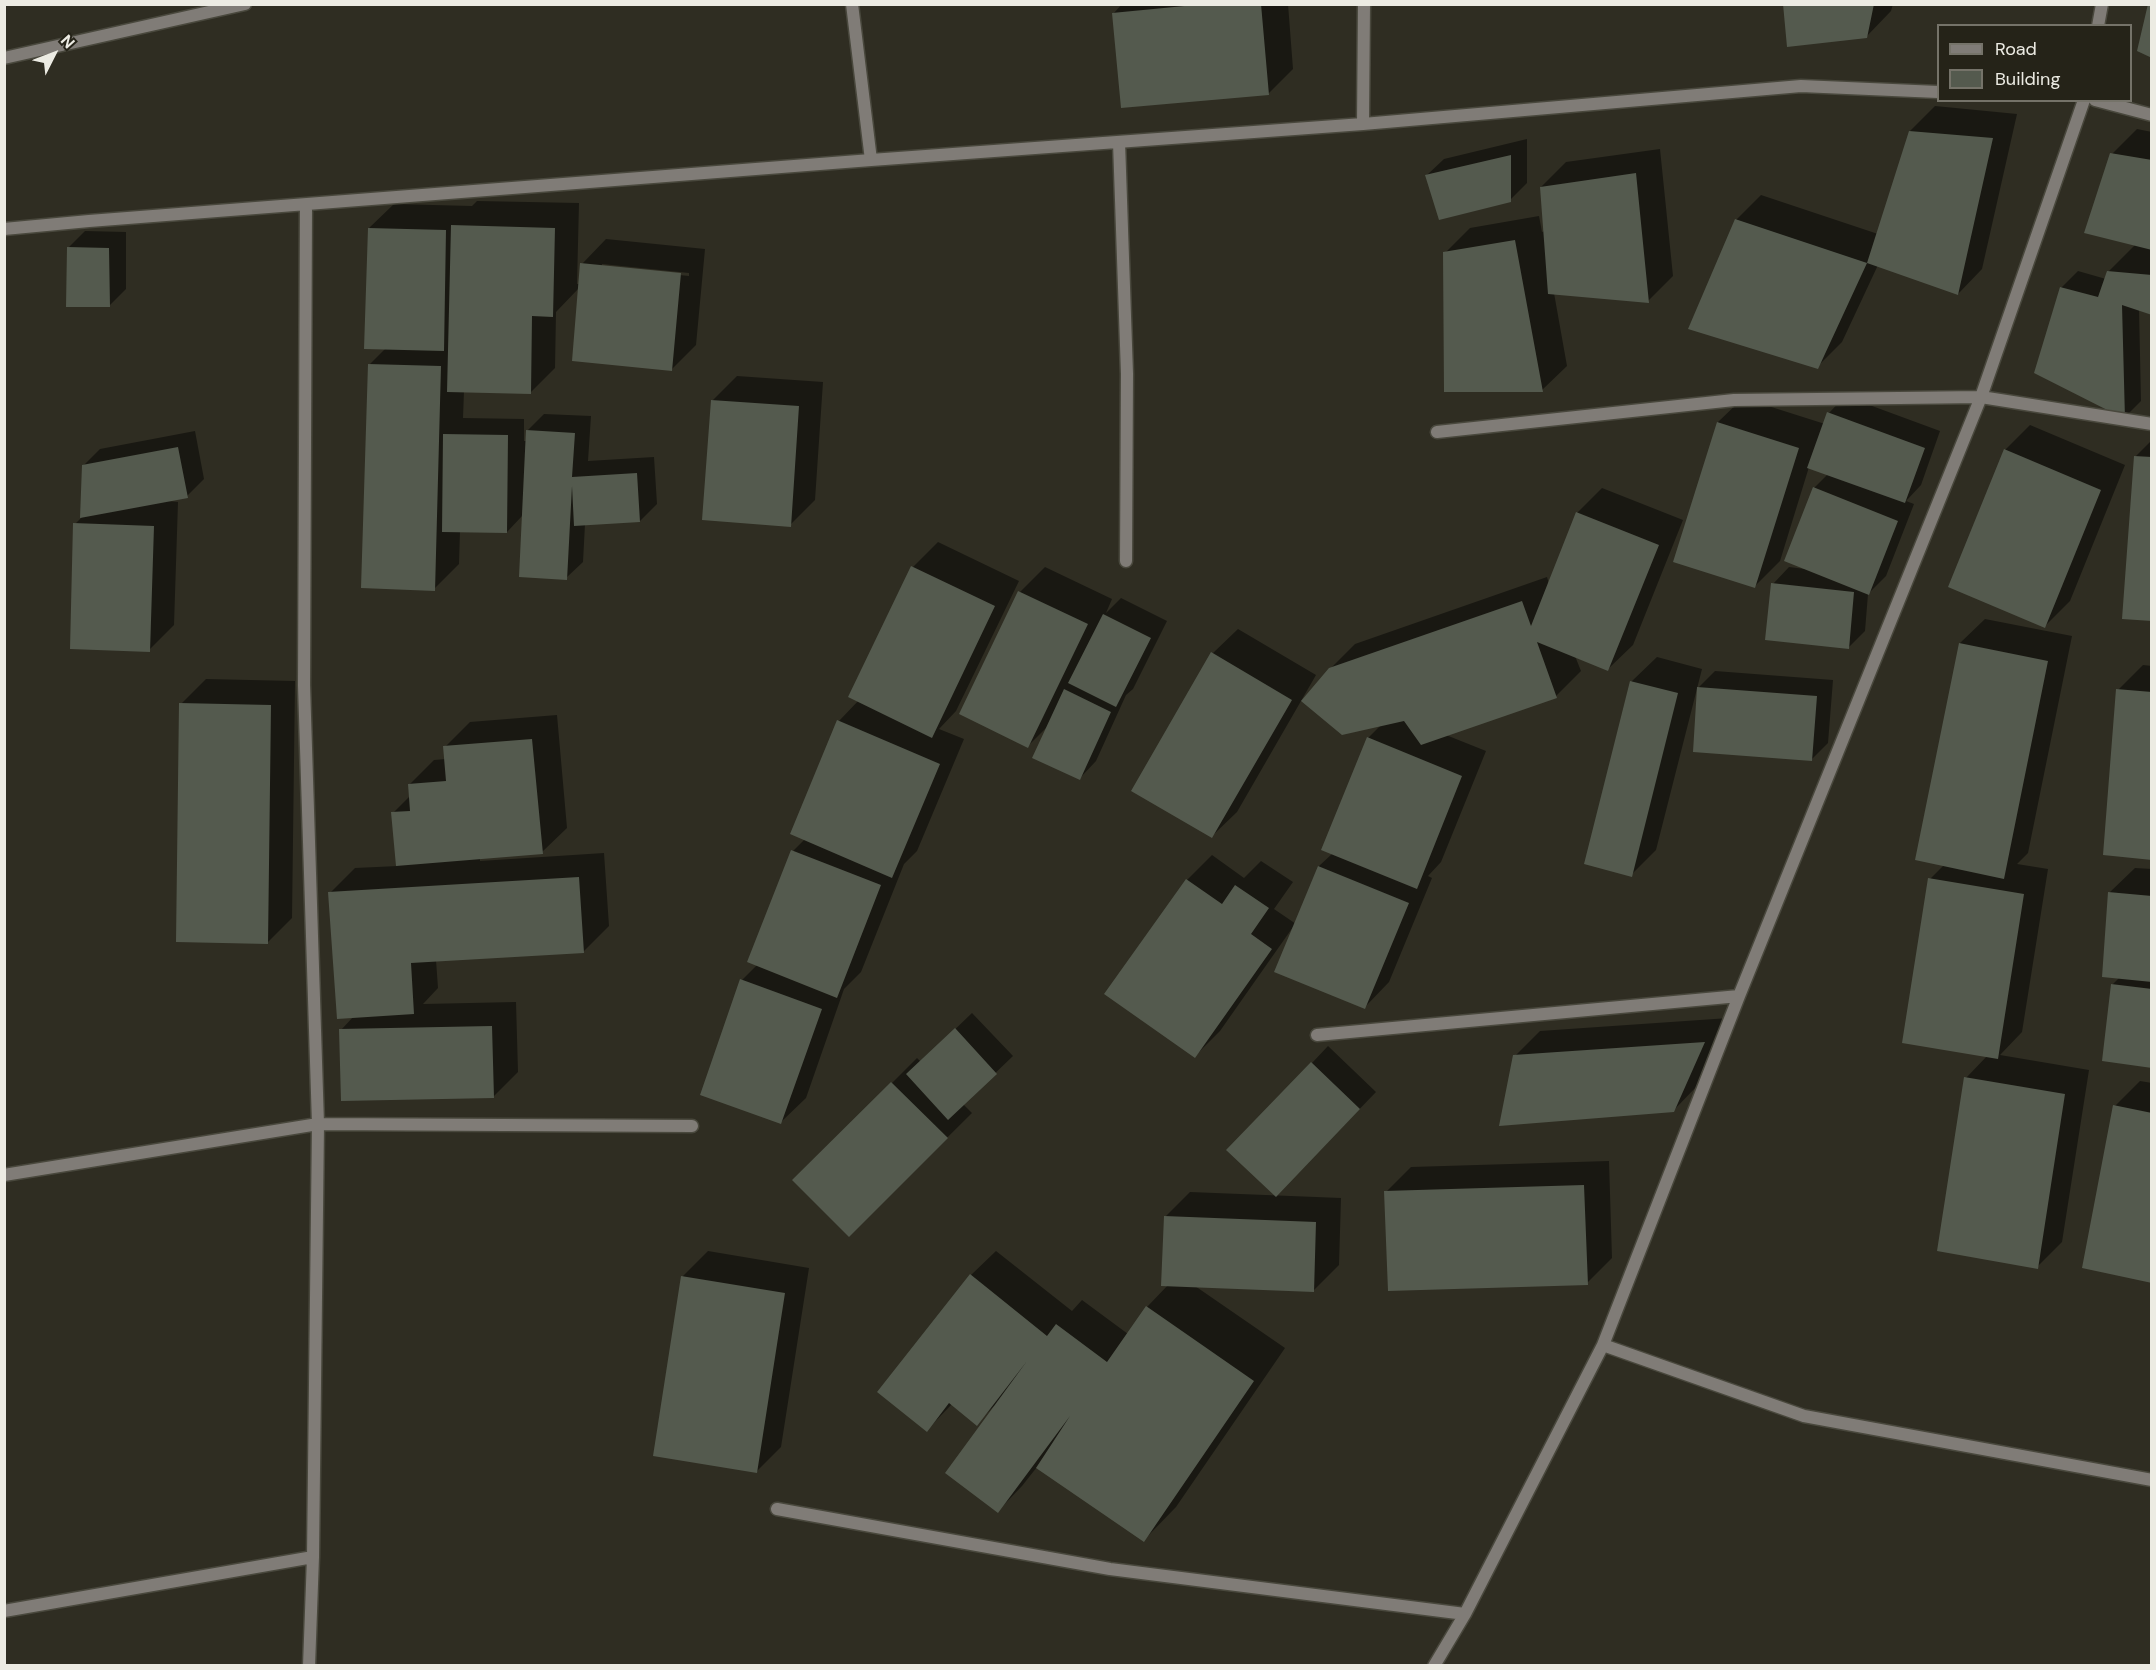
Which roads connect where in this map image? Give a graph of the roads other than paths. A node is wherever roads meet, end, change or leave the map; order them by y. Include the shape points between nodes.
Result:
1 (244, 4) edge
2 (852, 4) edge
3 (1364, 4) edge
4 (2102, 4) edge
5 (2098, 24) edge
6 (4, 58) edge
7 (1937, 92) edge
8 (2083, 102) edge
9 (2102, 102) edge
10 (2151, 115) edge
11 (1362, 124) junction
12 (1119, 142) junction
13 (871, 160) junction
14 (306, 205) junction
15 (4, 230) edge
16 (1982, 397) junction
17 (2151, 424) edge
18 (1437, 432) dead end
19 (1126, 561) dead end
20 (1739, 996) junction
21 (1317, 1035) dead end
22 (318, 1124) junction
23 (692, 1126) dead end
24 (4, 1175) edge
25 (1603, 1345) junction
26 (2151, 1480) edge
27 (777, 1509) dead end
28 (313, 1557) junction
29 (4, 1611) edge
30 (1466, 1614) junction
31 (309, 1665) edge
32 (1434, 1665) edge

1 - 6 street
2 - 13 street
3 - 11 street
4 - 5 street
7 - 11 street via 1801,86
8 - 16 street
9 - 10 street
11 - 12 street
12 - 13 street
12 - 19 street via 1126,374
13 - 14 street
14 - 15 street
14 - 22 street via 304,685
16 - 17 street
16 - 18 street via 1734,400
16 - 20 street
20 - 21 street
20 - 25 street
22 - 23 street
22 - 24 street
22 - 28 street
25 - 26 street via 1804,1416
25 - 30 street
27 - 30 street via 1110,1569
28 - 29 street
28 - 31 street
30 - 32 street

